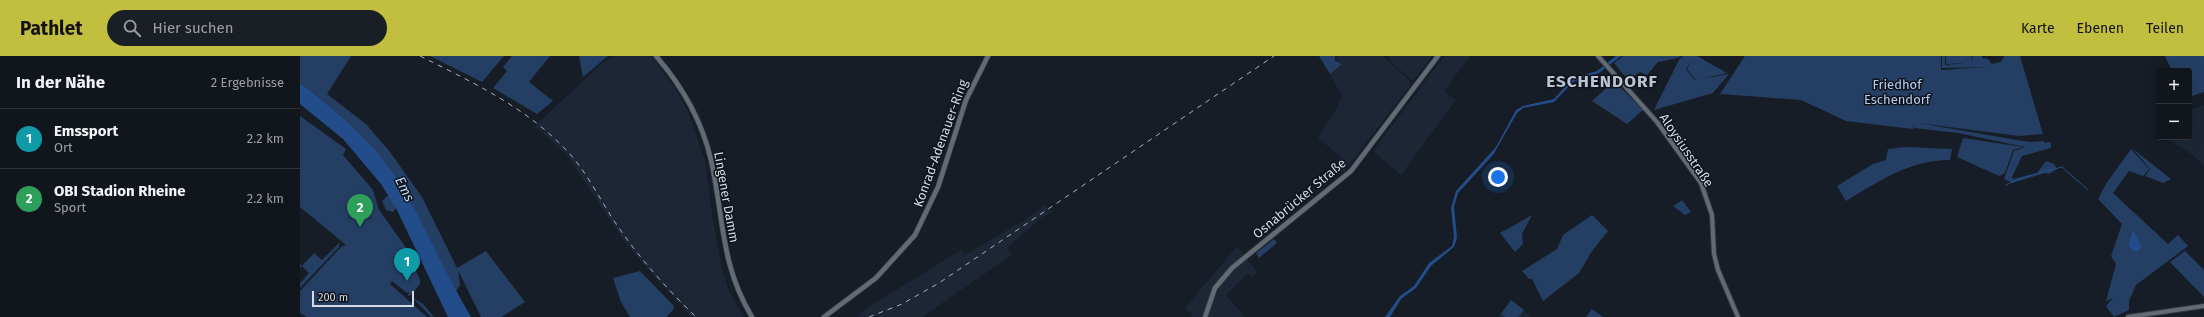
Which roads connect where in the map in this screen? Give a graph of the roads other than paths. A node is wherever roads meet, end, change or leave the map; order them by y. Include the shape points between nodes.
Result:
1 (656, 56) edge
2 (988, 56) edge
3 (1438, 56) edge
4 (1598, 56) edge
5 (745, 305) junction
6 (2204, 306) edge
7 (752, 317) edge
8 (755, 317) edge
9 (824, 317) edge
10 (1204, 317) edge
11 (1738, 317) edge
12 (2128, 317) edge

1 - 5 main road, Lingener Damm via 685,94 704,136 713,171 729,267
2 - 9 main road, Konrad-Adenauer-Ring via 966,100 938,187 915,235 876,278
3 - 10 main road, Osnabrücker Straße via 1353,168 1232,268 1215,288
4 - 11 street, Aloysiusstraße via 1657,122 1701,183 1710,208 1718,270
5 - 7 main road, Lingener Damm
5 - 8 main road, Lingener Damm
6 - 12 street

